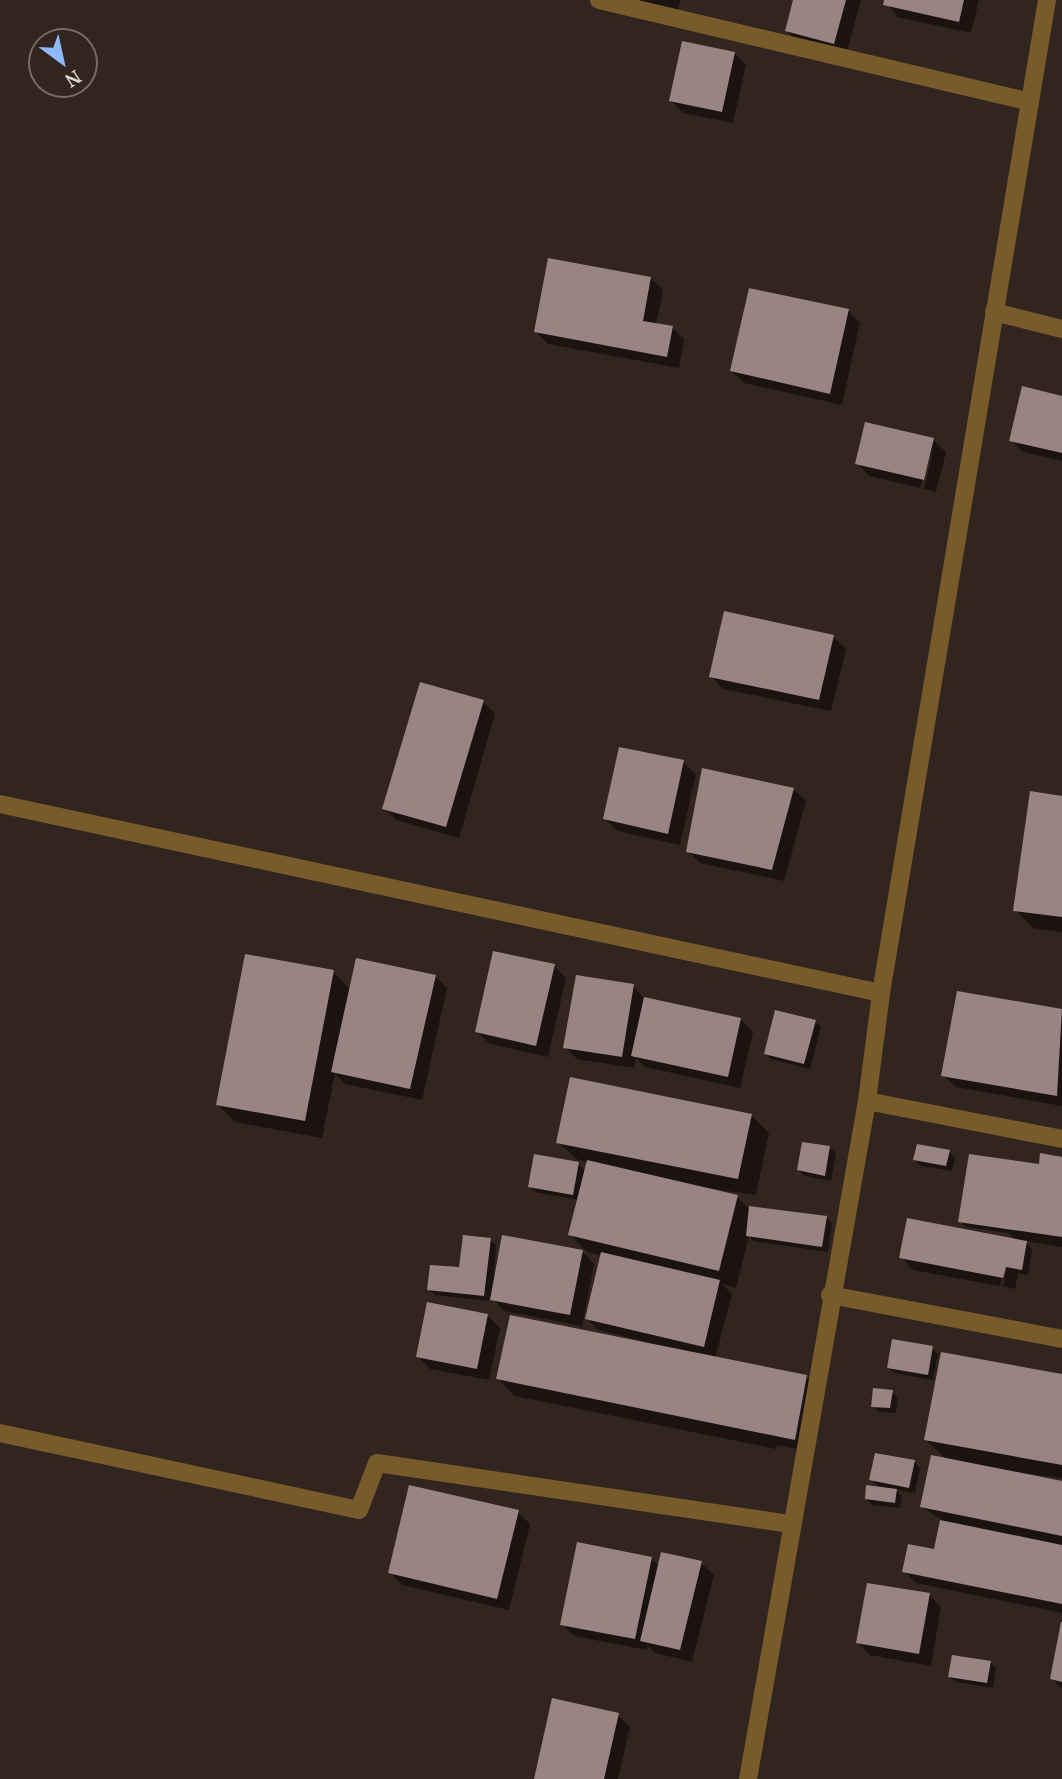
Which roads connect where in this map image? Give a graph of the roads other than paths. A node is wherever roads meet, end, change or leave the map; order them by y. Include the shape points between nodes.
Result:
1 (599, 0) edge
2 (1047, 0) edge
3 (1030, 102) junction
4 (994, 312) junction
5 (1062, 329) edge
6 (0, 804) edge
7 (881, 993) junction
8 (867, 1101) junction
9 (1062, 1139) edge
10 (830, 1295) junction
11 (1062, 1339) edge
12 (0, 1433) edge
13 (791, 1524) junction
14 (748, 1779) edge

1 - 3 street
2 - 3 street
3 - 4 street
4 - 5 street
4 - 7 street
6 - 7 street
7 - 8 street
8 - 9 street
8 - 10 street
10 - 11 street
10 - 13 street
12 - 13 street via 359,1510 377,1462
13 - 14 street

